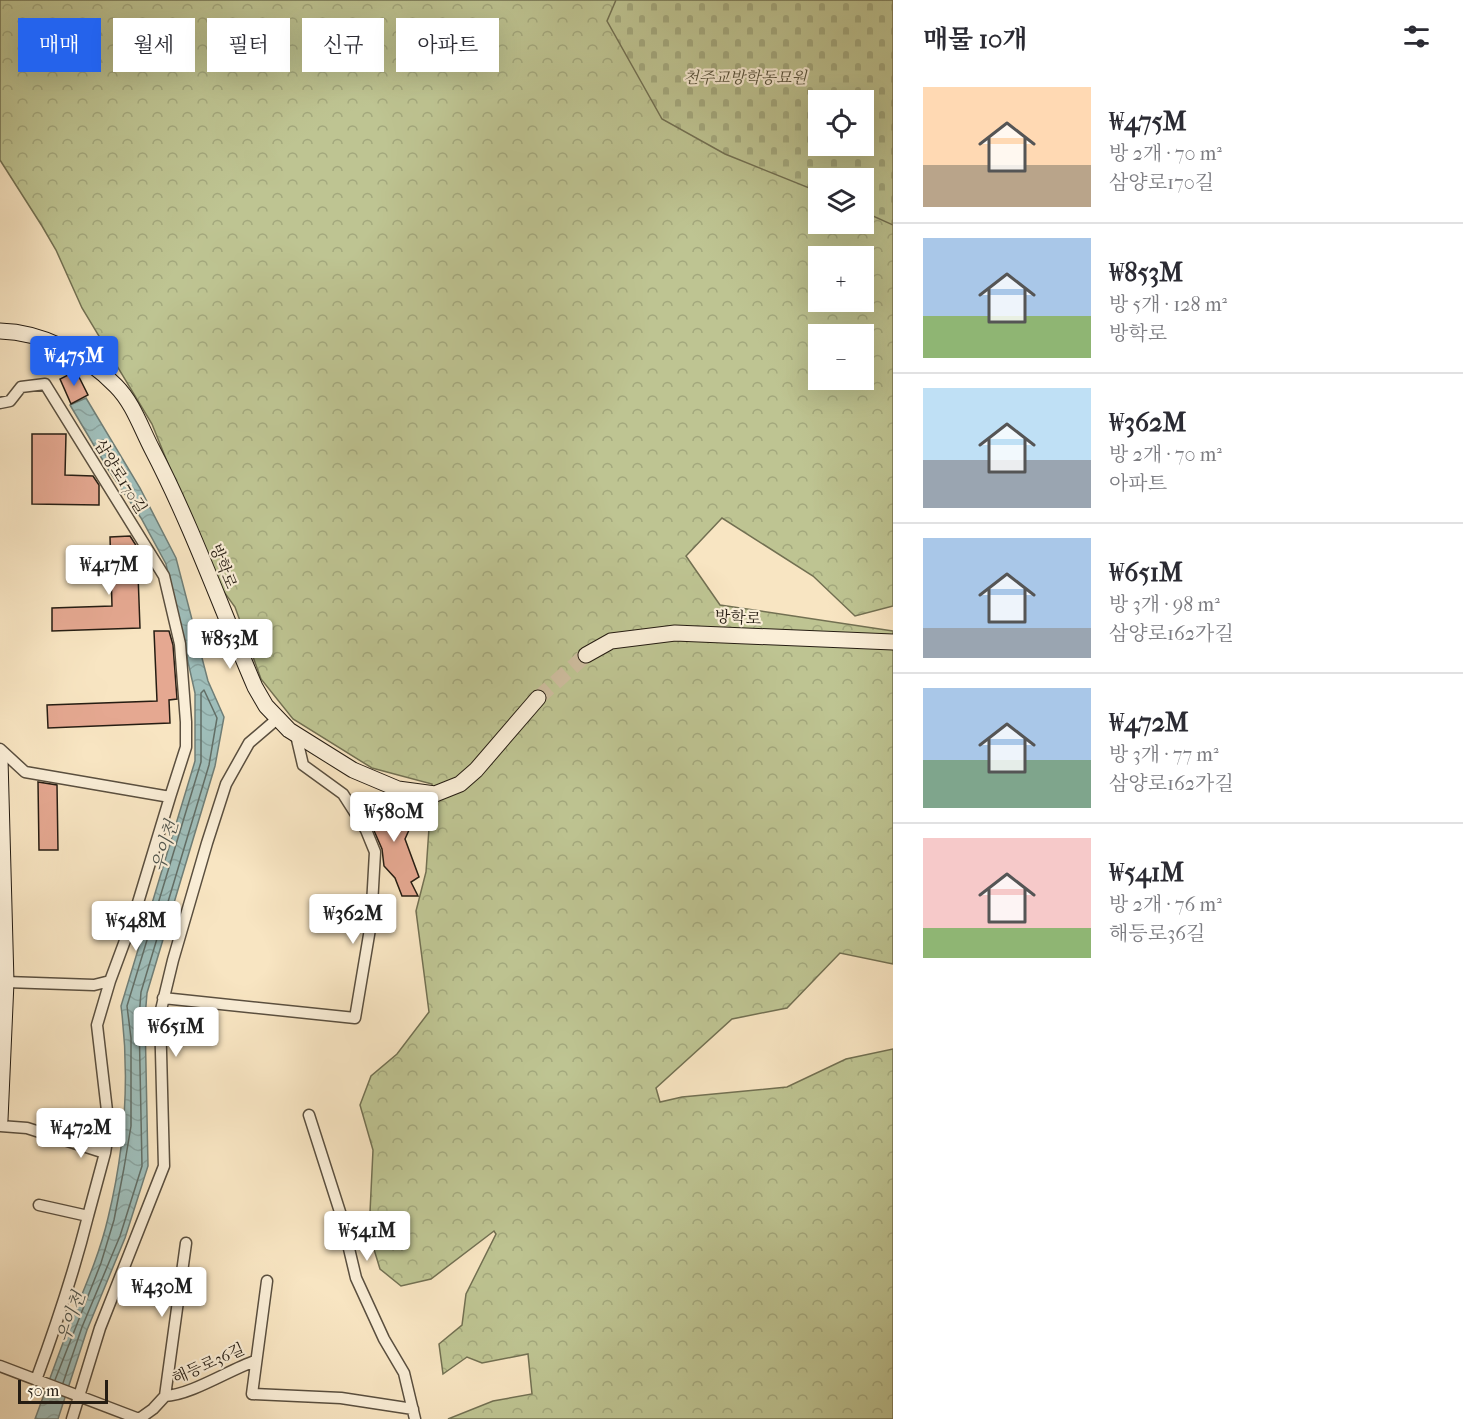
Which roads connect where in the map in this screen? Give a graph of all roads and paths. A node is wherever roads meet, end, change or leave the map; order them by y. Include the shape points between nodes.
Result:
1 (0, 331) edge
2 (0, 403) edge
3 (893, 642) edge
4 (586, 655) tunnel mouth
5 (538, 698) tunnel mouth
6 (278, 719) junction
7 (296, 735) junction
8 (0, 749) edge
9 (0, 759) edge
10 (0, 793) edge
11 (170, 797) junction
12 (110, 981) junction
13 (6, 982) junction
14 (163, 998) junction
15 (2, 1042) edge
16 (309, 1115) dead end
17 (0, 1120) edge
18 (0, 1126) edge
19 (105, 1153) junction
20 (39, 1205) dead end
21 (88, 1216) junction
22 (186, 1243) dead end
23 (267, 1281) dead end
24 (255, 1360) junction
25 (0, 1366) edge
26 (39, 1381) junction
27 (78, 1394) junction
28 (165, 1396) junction
29 (414, 1414) edge
30 (72, 1419) edge
31 (139, 1419) edge

1 - 6 main road, 방학로 via 40,337 67,349 117,387 172,488 255,687
2 - 11 street, 삼양로170길 via 10,401 21,387 45,384 164,576 180,644 186,722 186,747
3 - 4 main road, 방학로 via 675,633 611,641
5 - 7 main road, 방학로 via 476,770 460,784 435,795 398,789 353,770
6 - 7 main road, 방학로
6 - 14 street via 249,744 225,784
7 - 14 street via 303,765 343,794 375,852 371,923 355,1018
8 - 11 street via 25,772
9 - 10 main road
10 - 13 main road
11 - 12 street, 삼양로170길
12 - 13 street via 94,985
12 - 19 street, 삼양로170길 via 97,1025 110,1128
13 - 15 main road
14 - 27 street via 160,1014 164,1166
15 - 17 main road
16 - 29 street via 341,1215 356,1278 404,1373
18 - 19 street via 27,1128
19 - 21 street, 삼양로170길
20 - 21 street
21 - 26 street, 삼양로170길
22 - 28 street, 해등로36길
23 - 24 street, 해등로36길
24 - 28 street, 해등로36길 via 178,1396
24 - 29 street via 252,1394 341,1398
25 - 26 street
26 - 27 street
27 - 30 street
27 - 31 street
28 - 31 street, 해등로36길

